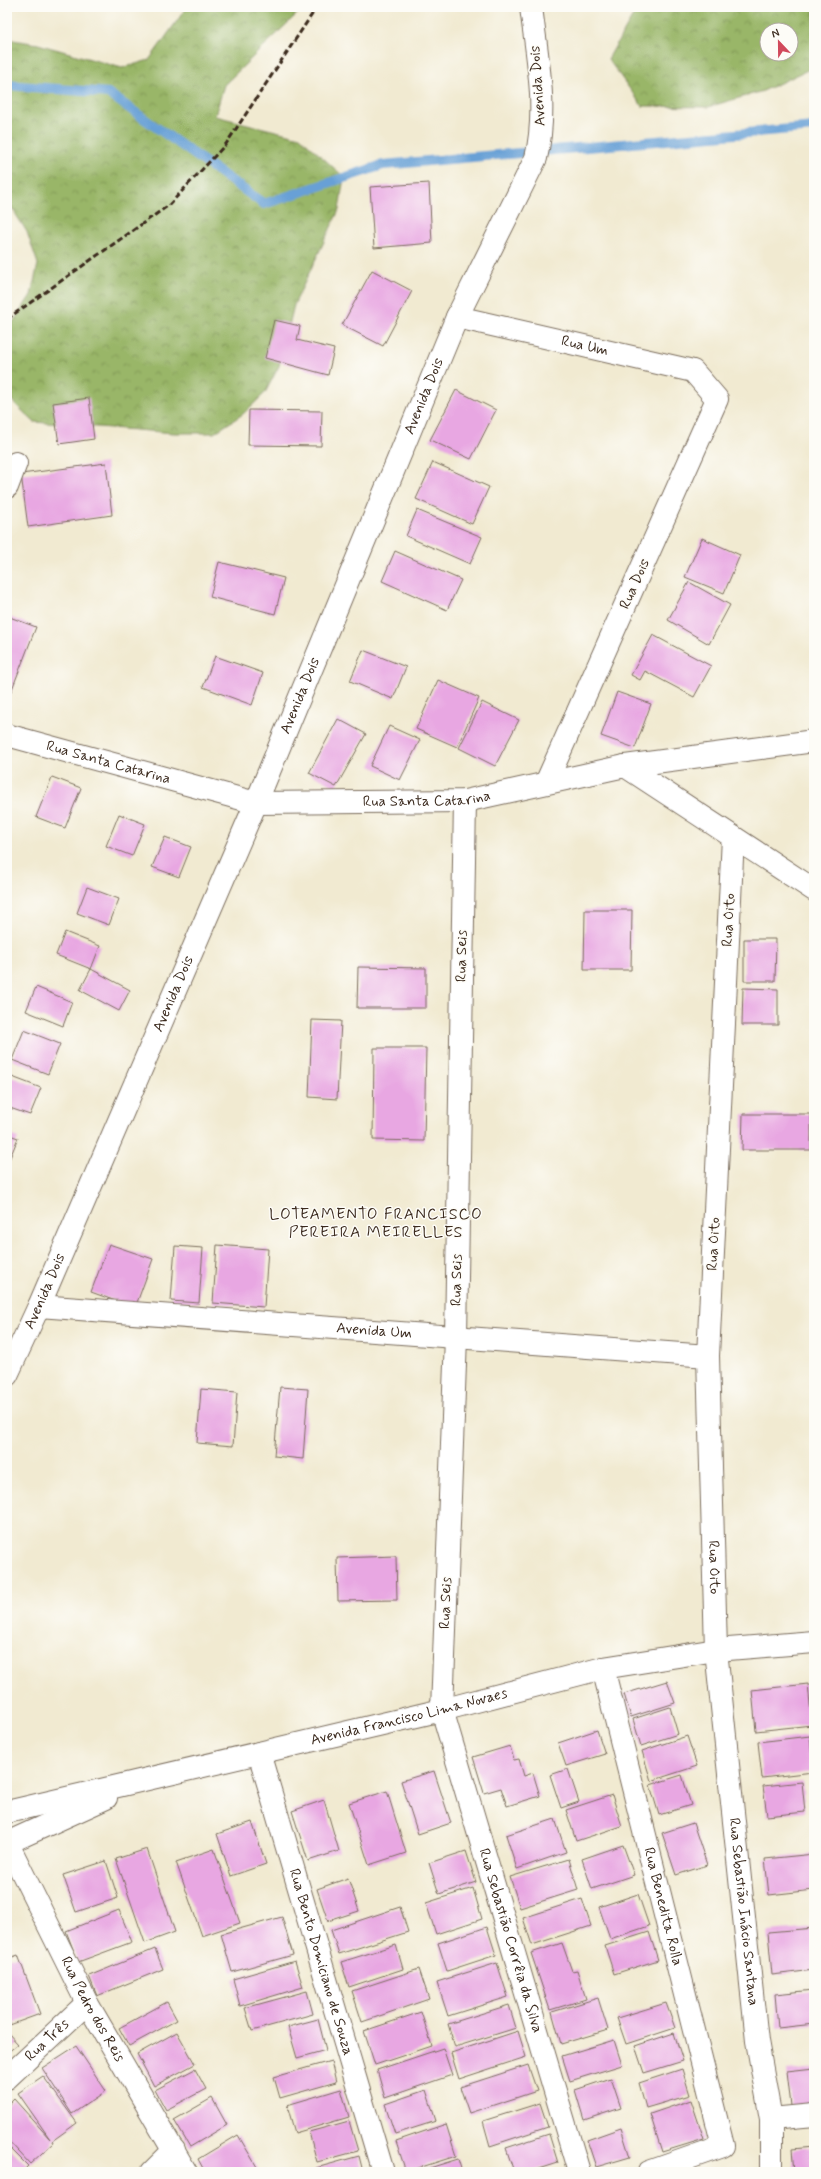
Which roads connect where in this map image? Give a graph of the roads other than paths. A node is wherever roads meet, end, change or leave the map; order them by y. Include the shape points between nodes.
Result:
1 (531, 7) edge
2 (456, 317) junction
3 (707, 386) joint
4 (16, 463) dead end
5 (7, 487) edge
6 (7, 735) edge
7 (814, 741) edge
8 (625, 766) junction
9 (546, 784) junction
10 (465, 801) junction
11 (256, 803) junction
12 (733, 837) junction
13 (814, 890) edge
14 (39, 1306) junction
15 (456, 1337) junction
16 (708, 1356) junction
17 (7, 1375) edge
18 (814, 1642) edge
19 (716, 1650) junction
20 (603, 1668) junction
21 (442, 1710) junction
22 (259, 1753) junction
23 (152, 1778) junction
24 (7, 1812) edge
25 (7, 1843) edge
26 (87, 2003) junction
27 (7, 2078) edge
28 (814, 2115) edge
29 (771, 2119) junction
30 (174, 2150) junction
31 (152, 2172) edge
32 (186, 2172) edge
33 (383, 2172) edge
34 (579, 2172) edge
35 (649, 2172) edge
36 (771, 2172) edge

1 - 2 street, Avenida Dois via 542,109 541,136 536,158
2 - 3 street, Rua Um via 693,371
2 - 11 street, Avenida Dois
3 - 9 street, Rua Dois via 717,399
4 - 5 street
6 - 11 street, Rua Santa Catarina
7 - 8 street, Rua Santa Catarina
8 - 9 street, Rua Santa Catarina
8 - 12 street
9 - 10 street, Rua Santa Catarina
10 - 11 street, Rua Santa Catarina
10 - 15 street, Rua Seis
11 - 14 street, Avenida Dois
12 - 13 street
12 - 16 street, Rua Oito
14 - 15 street, Avenida Um
14 - 17 street, Avenida Dois
15 - 16 street, Avenida Um
15 - 21 street, Rua Seis
16 - 19 street, Rua Oito
18 - 19 street, Avenida Francisco Lima Novaes
19 - 20 street, Avenida Francisco Lima Novaes
19 - 29 street, Rua Sebastião Inácio Santana via 757,2041
20 - 21 street, Avenida Francisco Lima Novaes
20 - 35 street, Rua Benedita Rolla via 723,2146
21 - 22 street, Avenida Francisco Lima Novaes
21 - 34 street, Rua Sebastião Corrêia da Silva
22 - 23 street, Avenida Francisco Lima Novaes
22 - 33 street, Rua Bento Domiciano de Souza
23 - 24 street, Avenida Francisco Lima Novaes
23 - 25 street
25 - 26 street, Rua Pedro dos Reis
26 - 27 street, Rua Três
26 - 30 street, Rua Pedro dos Reis
28 - 29 street
29 - 36 street, Rua Sebastião Inácio Santana
30 - 31 street
30 - 32 street, Rua Pedro dos Reis

